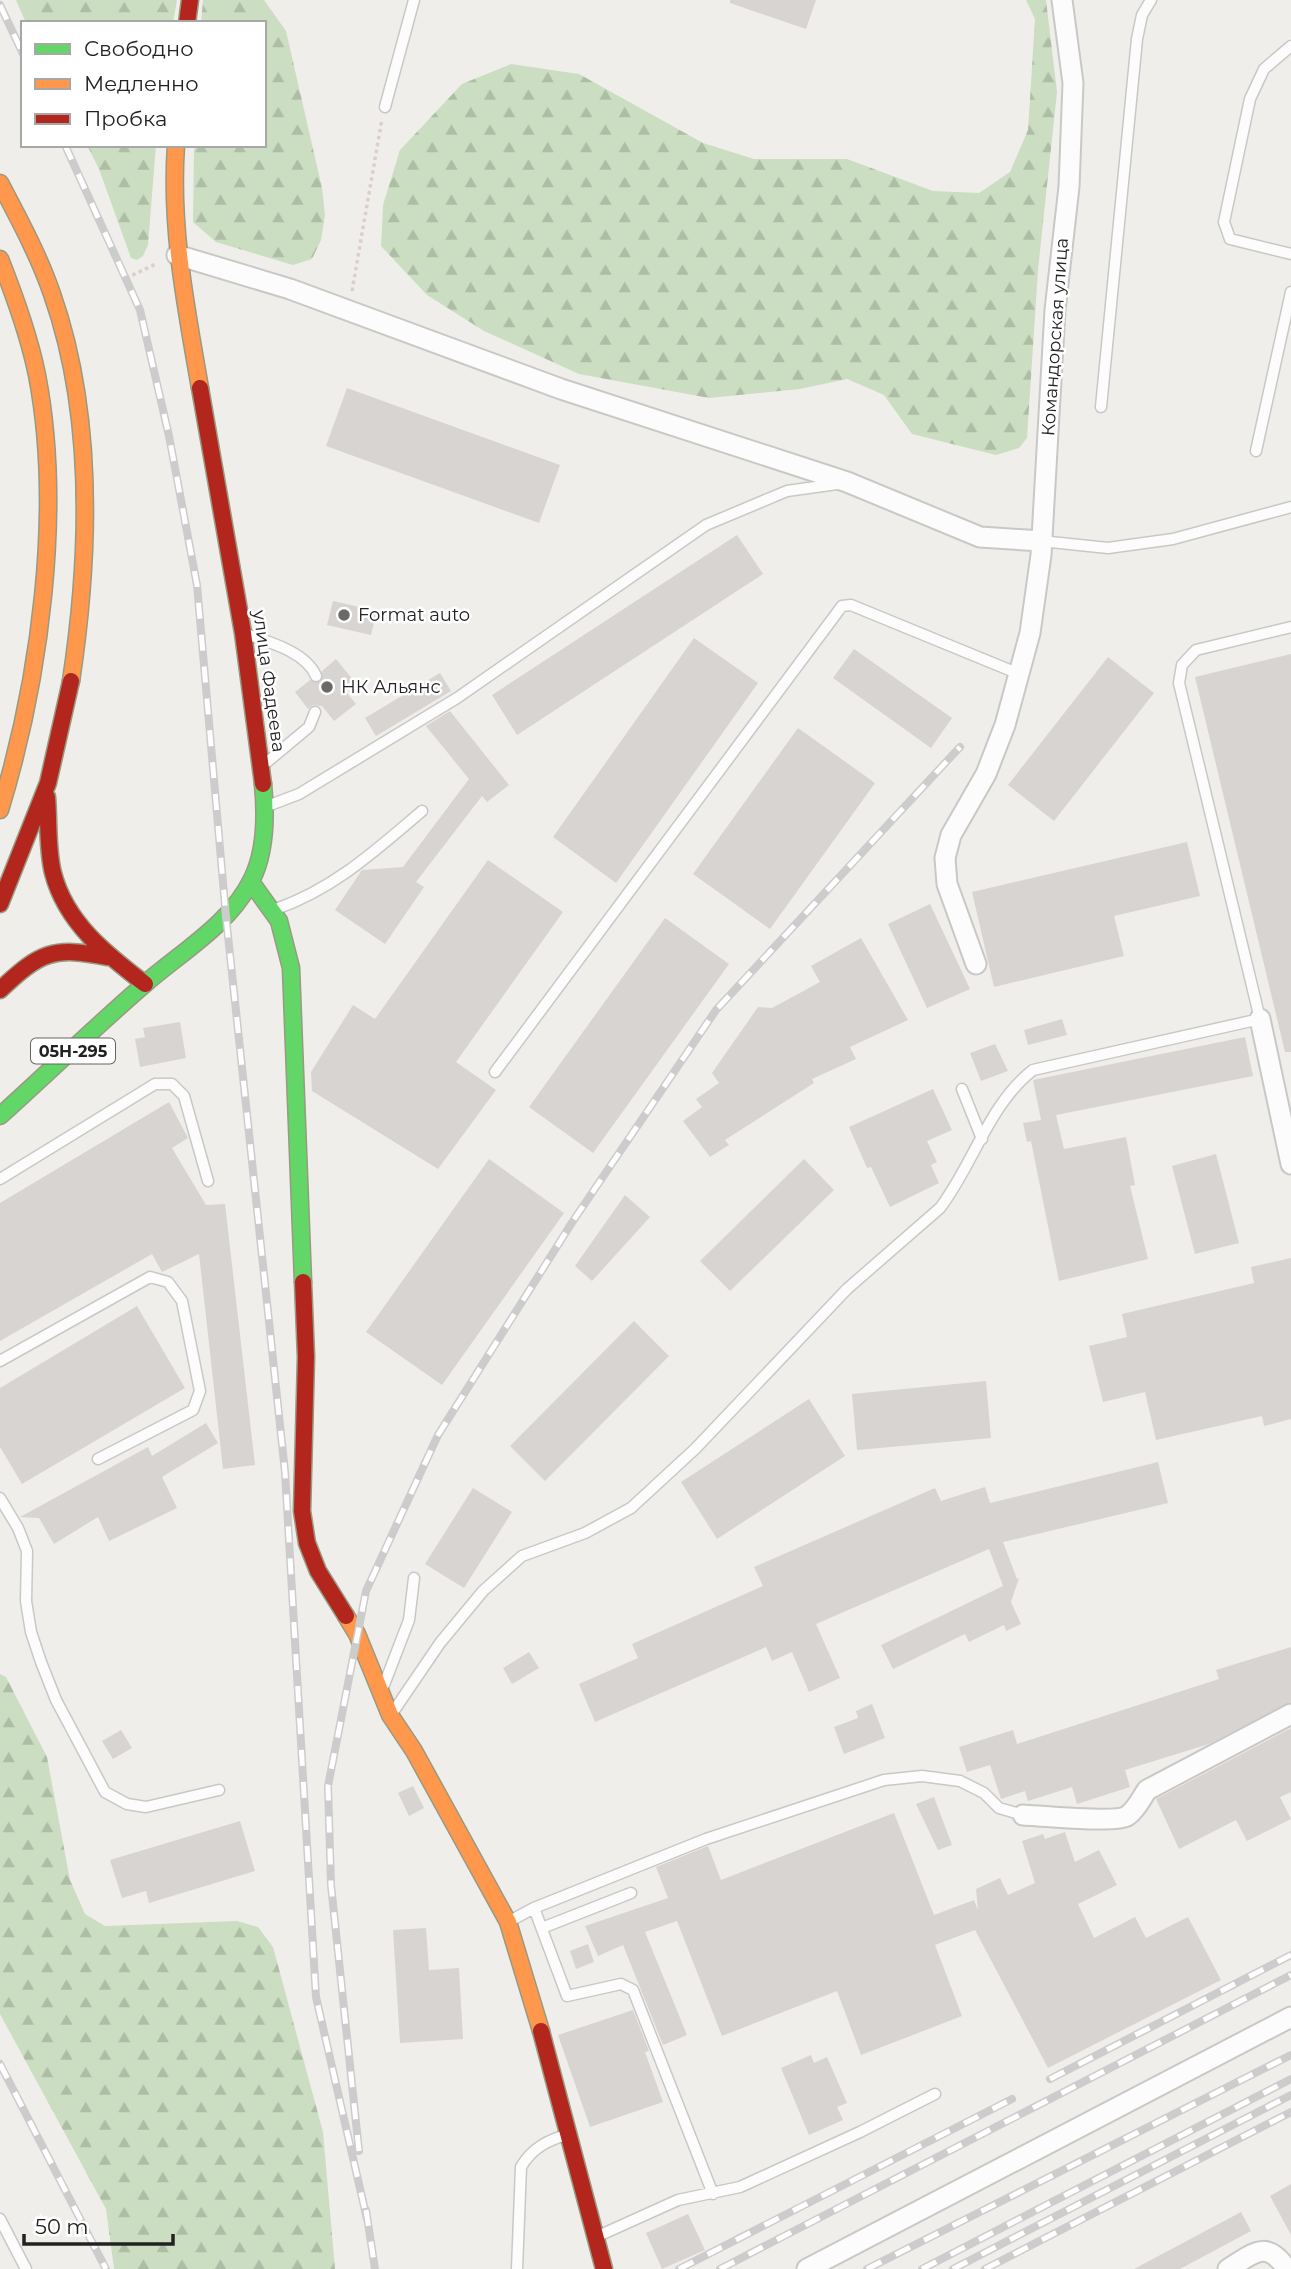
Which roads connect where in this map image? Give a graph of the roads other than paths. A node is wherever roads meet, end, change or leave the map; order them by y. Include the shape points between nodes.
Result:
1 (190, 0) edge
2 (414, 0) edge
3 (1062, 0) edge
4 (1152, 0) edge
5 (187, 21) edge
6 (1291, 46) edge
7 (385, 107) road end
8 (176, 147) edge
9 (0, 183) edge
10 (1291, 254) edge
11 (177, 255) junction
12 (0, 259) edge
13 (1291, 292) edge
14 (1101, 407) dead end
15 (1256, 451) dead end
16 (848, 482) junction
17 (1291, 507) edge
18 (1041, 541) junction
19 (1291, 626) edge
20 (243, 633) junction
21 (38, 649) junction
22 (1017, 673) junction
23 (316, 676) dead end
24 (315, 712) dead end
25 (0, 736) edge
26 (262, 767) junction
27 (46, 784) junction
28 (265, 807) junction
29 (0, 810) edge
30 (422, 811) dead end
31 (251, 882) junction
32 (0, 904) edge
33 (275, 909) junction
34 (107, 957) junction
35 (976, 964) dead end
36 (145, 984) junction
37 (0, 990) edge
38 (1260, 1018) junction
39 (495, 1072) dead end
40 (961, 1089) dead end
41 (0, 1116) edge
42 (982, 1139) junction
43 (1291, 1164) edge
44 (0, 1179) edge
45 (208, 1181) dead end
46 (0, 1361) edge
47 (98, 1460) dead end
48 (0, 1498) edge
49 (414, 1578) dead end
50 (381, 1692) junction
51 (1291, 1714) edge
52 (390, 1715) junction
53 (219, 1790) dead end
54 (1023, 1815) joint
55 (631, 1893) dead end
56 (534, 1908) junction
57 (508, 1923) junction
58 (542, 1928) junction
59 (1291, 2017) edge
60 (934, 2094) dead end
61 (569, 2134) junction
62 (713, 2194) junction
63 (0, 2219) edge
64 (596, 2237) junction
65 (26, 2269) edge
66 (517, 2269) edge
67 (604, 2269) edge
68 (807, 2269) edge
69 (1228, 2269) edge
70 (1287, 2269) edge

1 - 5 main road
2 - 7 lane
3 - 18 street, Командорская улица via 1073,83 1069,187 1055,310
4 - 14 lane via 1142,15 1137,39
6 - 10 lane via 1264,69 1250,99 1224,222 1230,239
8 - 11 main road, улица Фадеева
9 - 27 main road via 57,307 73,378 84,495 82,573 66,710
11 - 16 street via 290,289 561,389
11 - 20 main road, улица Фадеева
12 - 21 main road via 26,323 46,427 49,502
13 - 15 lane
16 - 18 street via 980,537
16 - 28 lane via 787,491 706,525 457,698 299,794
17 - 18 lane via 1173,539 1108,548
18 - 22 street, Командорская улица via 1030,633
19 - 38 lane via 1196,650 1182,665 1179,683
20 - 23 lane via 281,646
20 - 26 main road, улица Фадеева
21 - 25 main road
21 - 29 main road via 30,703
22 - 35 street, Командорская улица via 1005,725 986,774 950,835 945,858 947,884
22 - 39 lane via 850,605 842,606
24 - 26 lane via 309,727
26 - 28 main road, улица Фадеева
27 - 32 main road
27 - 34 main road via 53,871 63,904
28 - 31 main road, улица Фадеева via 260,862
30 - 33 lane via 351,872 304,899
31 - 33 main road
31 - 36 main road, улица Фадеева via 226,916
33 - 50 main road via 287,938 291,968 306,1357 302,1511 318,1571 356,1634
34 - 36 main road
34 - 37 main road via 66,948 37,954
36 - 41 main road, улица Фадеева / 05Н-295
38 - 42 lane via 1033,1070 1020,1080
38 - 43 street
40 - 42 lane
42 - 52 lane via 940,1208 847,1289 695,1449 631,1508 585,1533 522,1556 484,1591 439,1643
44 - 45 lane via 155,1084 172,1084 184,1096
46 - 47 lane via 150,1277 168,1282 182,1301 200,1391 193,1409
48 - 53 lane via 27,1551 26,1601 41,1662 56,1700 106,1792 127,1804 146,1807
49 - 50 lane via 409,1620
50 - 52 main road
51 - 54 street via 1147,1790 1124,1818
52 - 57 main road
54 - 56 lane via 999,1808 984,1793 960,1781 922,1776 884,1780 706,1839
55 - 58 lane
56 - 57 lane
56 - 58 lane
57 - 61 main road
58 - 62 lane via 567,1996 621,1984 633,1990
59 - 68 street
60 - 62 lane via 791,2164
61 - 64 main road
61 - 66 lane via 528,2154 521,2167
62 - 64 lane via 678,2200
63 - 65 lane
64 - 67 main road
69 - 70 street via 1267,2250 1277,2254

